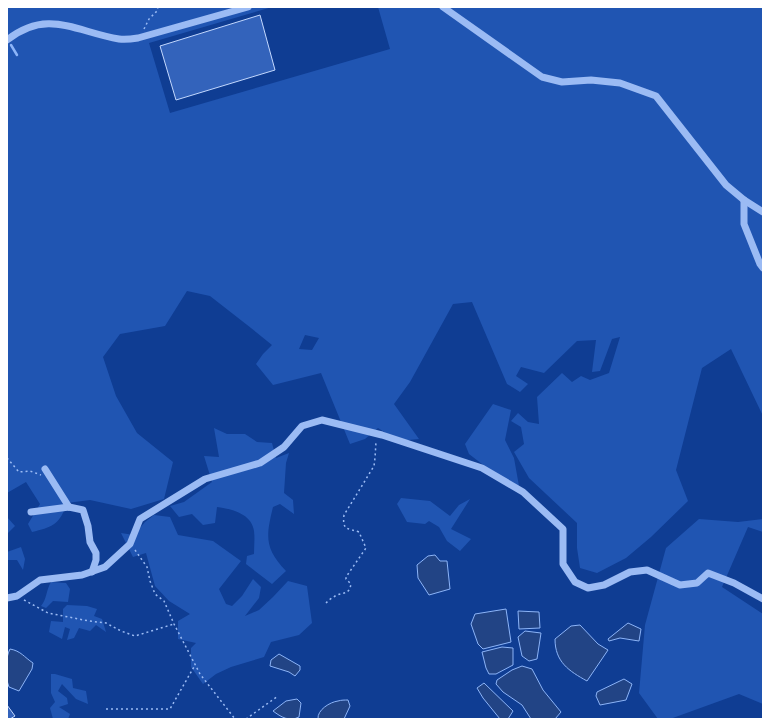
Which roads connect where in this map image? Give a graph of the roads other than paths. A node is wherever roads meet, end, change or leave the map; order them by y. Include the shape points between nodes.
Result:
1 (248, 7) edge
2 (443, 7) edge
3 (7, 40) edge
4 (744, 200) junction
5 (763, 212) edge
6 (763, 268) edge
7 (45, 469) dead end
8 (69, 507) junction
9 (31, 512) dead end
10 (92, 572) junction
11 (7, 598) edge
12 (763, 599) edge

1 - 3 street via 138,38 120,39 66,25 40,24 18,32
2 - 4 street via 542,77 562,82 591,80 620,83 656,96 726,185
4 - 5 street
4 - 6 street via 744,224
7 - 8 street
8 - 9 street
8 - 10 street via 83,510 90,542 96,553
10 - 11 street via 40,580 17,596
10 - 12 street via 105,567 130,544 140,519 205,479 260,463 284,447 302,426 322,420 376,434 482,468 523,492 563,529 564,564 575,582 588,588 604,585 630,572 647,570 680,585 697,582 708,573 734,583

